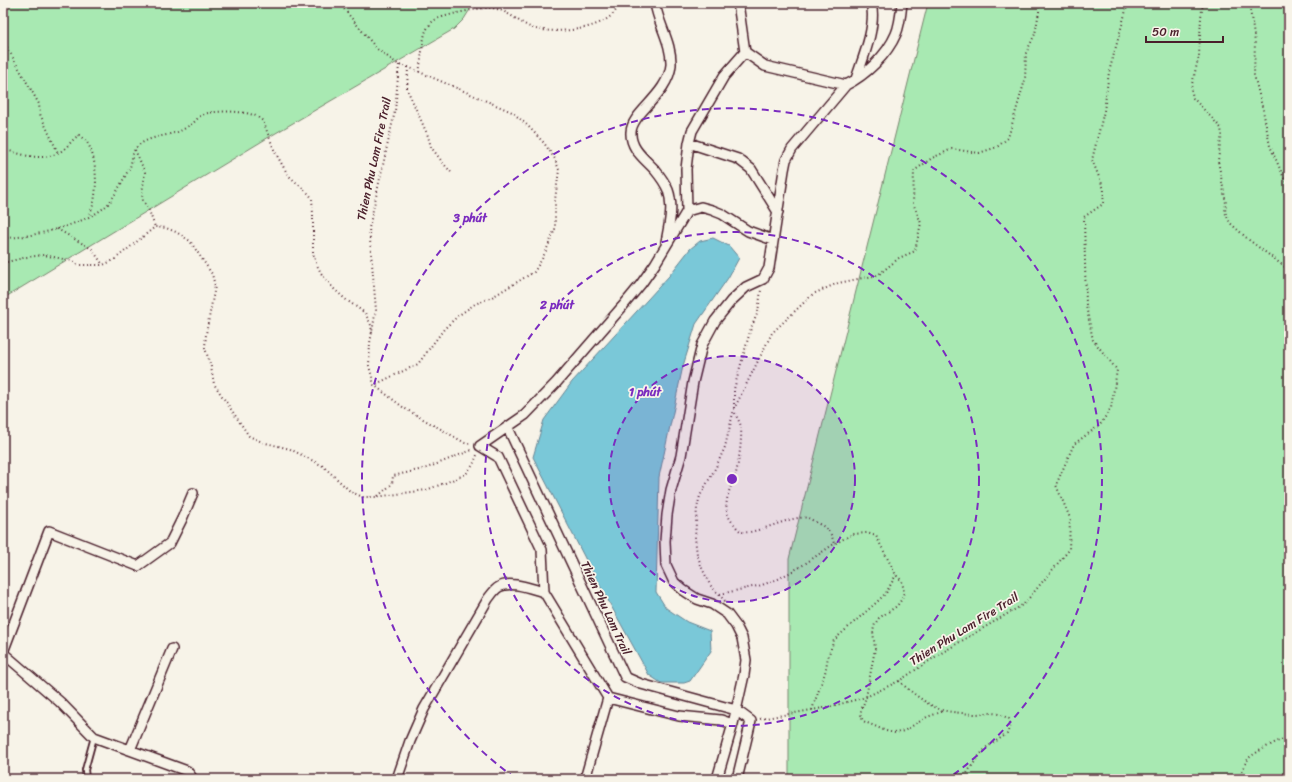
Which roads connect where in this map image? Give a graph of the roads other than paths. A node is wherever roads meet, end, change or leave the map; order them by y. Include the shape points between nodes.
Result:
1 (655, 3) edge
2 (738, 3) edge
3 (871, 3) edge
4 (902, 3) edge
5 (745, 52) junction
6 (855, 81) junction
7 (846, 85) junction
8 (689, 143) junction
9 (687, 211) junction
10 (778, 212) junction
11 (773, 240) junction
12 (664, 248) junction
13 (508, 428) junction
14 (193, 493) dead end
15 (544, 592) junction
16 (172, 649) dead end
17 (3, 652) edge
18 (608, 698) junction
19 (736, 710) junction
20 (733, 724) junction
21 (94, 737) junction
22 (130, 750) junction
23 (86, 779) edge
24 (193, 779) edge
25 (398, 779) edge
26 (585, 779) edge
27 (717, 779) edge
28 (737, 779) edge

1 - 12 street via 669,46 671,66 663,88 634,122 631,131 636,150 655,169 668,191 670,220
2 - 5 street
3 - 6 street via 870,34
4 - 6 street via 894,39 877,62
5 - 7 street via 765,66
5 - 8 street via 724,76 692,131
6 - 7 street
7 - 10 street via 792,149 786,160
8 - 9 street via 686,169
8 - 10 street via 738,159 751,169
9 - 11 street via 701,207 712,210 748,231
9 - 12 street
10 - 11 street
11 - 19 street via 769,268 763,279 746,287 731,300 715,321 702,345 667,515 666,565 674,582 697,599 712,604 727,614 742,638 746,660
12 - 13 street via 641,284 595,338 525,415
13 - 15 street via 480,446 498,457 542,550
13 - 19 street, Thien Phu Lam Trail via 626,677 641,684
14 - 17 street via 170,543 138,566 49,531
15 - 18 street
15 - 25 street via 507,584 499,587 488,599 424,709
16 - 22 street
17 - 21 street via 60,702
18 - 20 street via 679,716 721,720
18 - 26 street
19 - 20 street
19 - 28 street, Thien Phu Lam Trail via 751,721
20 - 27 street
21 - 22 street
21 - 23 lane via 85,770
22 - 24 street via 187,771

